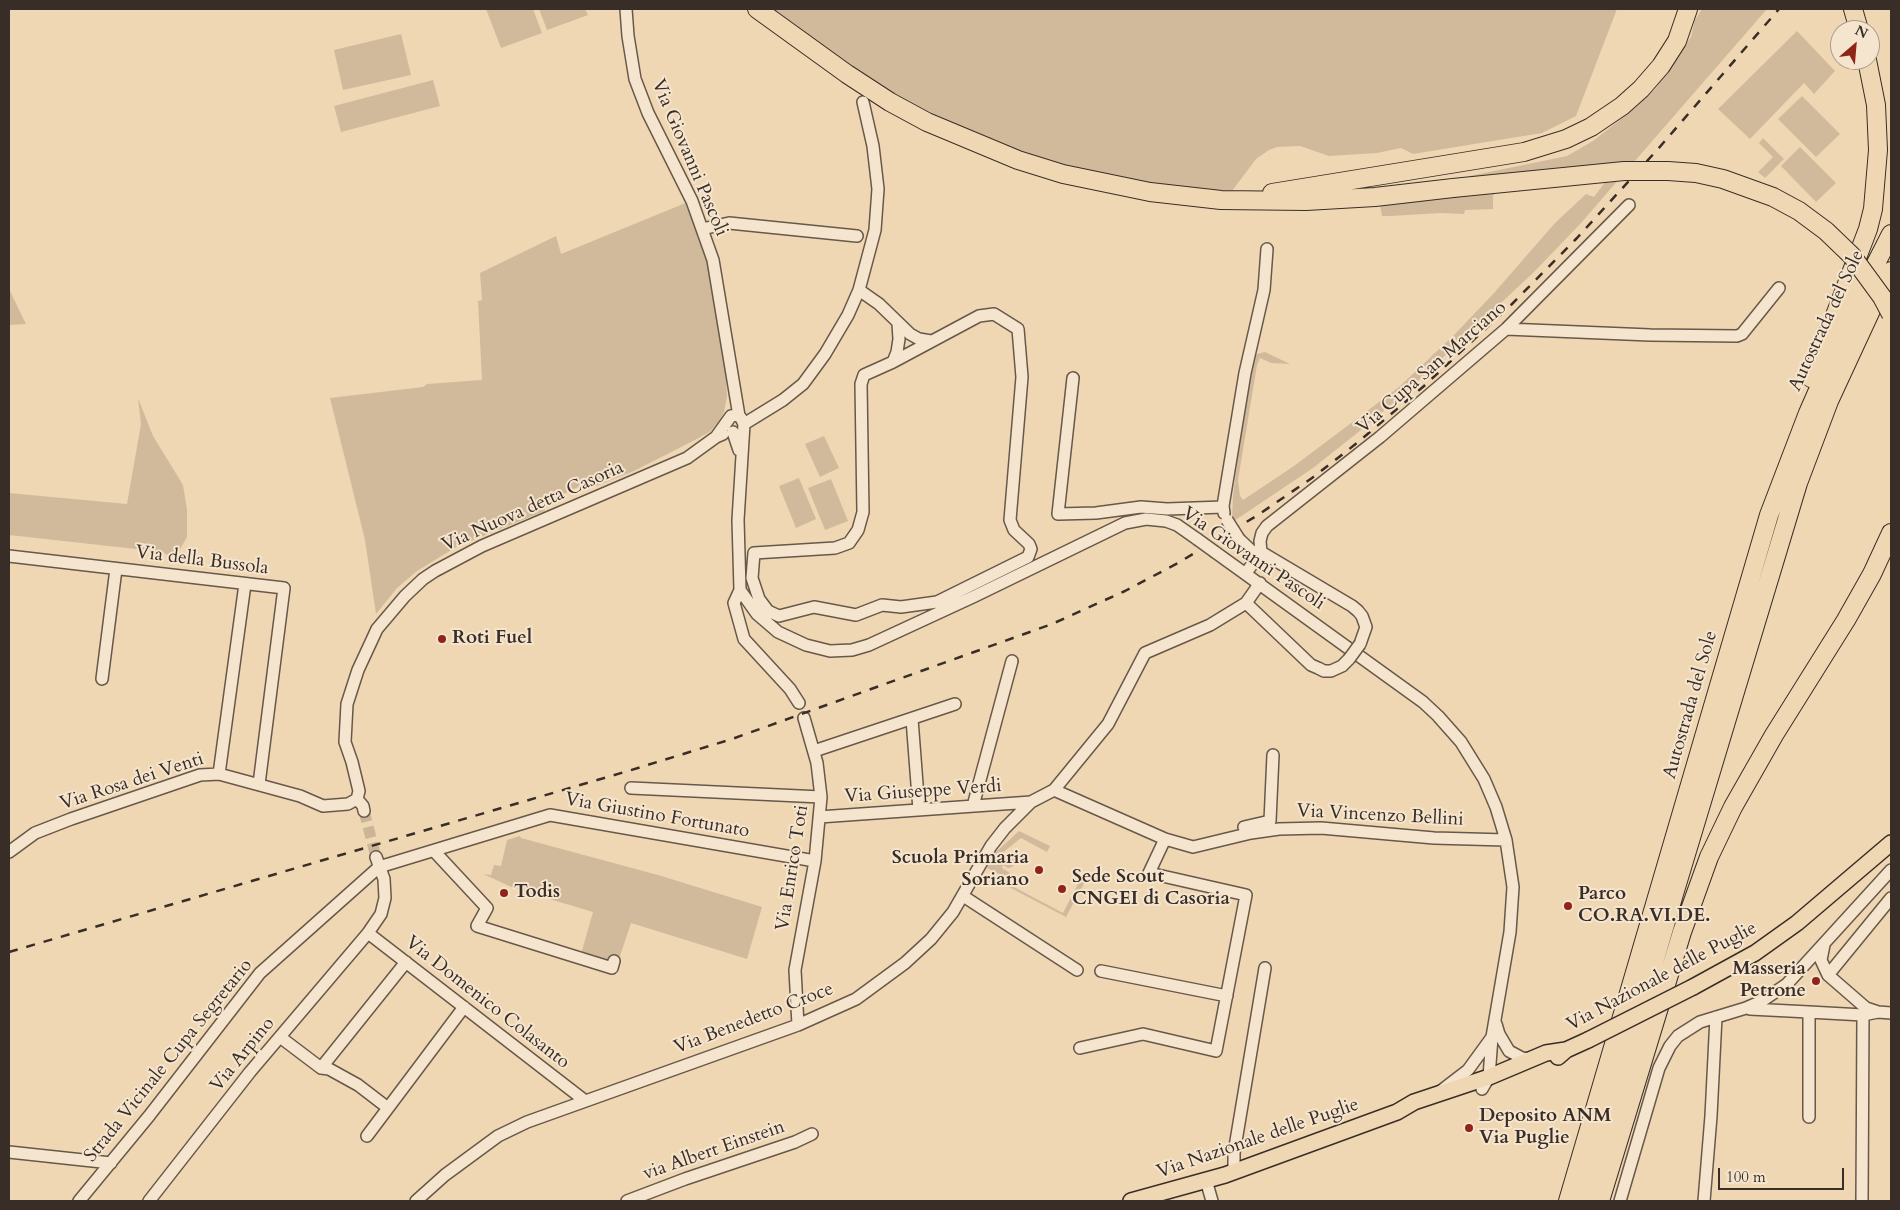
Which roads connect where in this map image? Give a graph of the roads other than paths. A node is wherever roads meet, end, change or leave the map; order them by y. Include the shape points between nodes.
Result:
1 (626, 9) edge
2 (757, 9) edge
3 (1688, 9) edge
4 (1869, 70) edge
5 (864, 102) dead end
6 (1221, 200) junction
7 (1629, 205) dead end
8 (702, 229) junction
9 (1891, 234) edge
10 (857, 236) dead end
11 (1267, 249) dead end
12 (1891, 271) edge
13 (1779, 288) dead end
14 (859, 290) junction
15 (1891, 314) edge
16 (898, 324) junction
17 (1506, 329) junction
18 (931, 341) junction
19 (893, 362) junction
20 (1073, 378) dead end
21 (736, 423) junction
22 (1776, 498) junction
23 (1223, 507) junction
24 (1891, 533) edge
25 (1259, 554) junction
26 (9, 556) edge
27 (116, 568) junction
28 (1246, 573) junction
29 (1260, 583) junction
30 (245, 584) junction
31 (740, 590) junction
32 (1246, 603) junction
33 (1012, 661) dead end
34 (102, 679) dead end
35 (799, 703) dead end
36 (955, 704) dead end
37 (804, 718) dead end
38 (912, 719) junction
39 (814, 751) junction
40 (1273, 755) dead end
41 (219, 774) junction
42 (259, 784) junction
43 (632, 788) dead end
44 (1054, 790) junction
45 (822, 797) junction
46 (358, 800) junction
47 (1031, 802) junction
48 (973, 806) junction
49 (919, 810) junction
50 (364, 811) tunnel mouth
51 (818, 817) junction
52 (1165, 839) junction
53 (1506, 840) junction
54 (1209, 843) junction
55 (1886, 847) edge
56 (434, 851) junction
57 (9, 852) edge
58 (815, 861) junction
59 (378, 862) junction
60 (1889, 872) edge
61 (963, 896) junction
62 (1891, 898) edge
63 (368, 933) junction
64 (1824, 944) junction
65 (614, 961) dead end
66 (406, 962) junction
67 (1264, 968) dead end
68 (1077, 970) dead end
69 (1100, 971) dead end
70 (1828, 974) junction
71 (1227, 996) junction
72 (464, 1007) junction
73 (1746, 1008) junction
74 (1809, 1012) junction
75 (1865, 1012) junction
76 (1891, 1012) edge
77 (1716, 1017) junction
78 (1496, 1024) junction
79 (798, 1025) junction
80 (280, 1037) junction
81 (1492, 1037) junction
82 (1080, 1048) dead end
83 (1566, 1050) junction
84 (1483, 1051) junction
85 (1533, 1059) junction
86 (321, 1068) junction
87 (1487, 1082) junction
88 (1435, 1095) junction
89 (584, 1100) junction
90 (388, 1108) junction
91 (1397, 1112) junction
92 (1809, 1118) dead end
93 (812, 1134) dead end
94 (367, 1136) dead end
95 (9, 1152) edge
96 (111, 1163) junction
97 (1234, 1172) junction
98 (1206, 1180) junction
99 (79, 1201) edge
100 (149, 1201) edge
101 (416, 1201) edge
102 (627, 1201) edge
103 (1131, 1201) edge
104 (1212, 1201) edge
105 (1568, 1201) edge
106 (1584, 1201) edge
107 (1600, 1201) edge
108 (1620, 1201) edge
109 (1704, 1201) edge
110 (1862, 1201) edge

1 - 8 street, Via Giovanni Pascoli via 636,79
2 - 6 highway via 883,97 966,139 1064,174 1150,192
3 - 6 highway via 1677,41 1641,89 1599,122 1566,140 1524,152
4 - 22 highway via 1876,106 1878,150 1873,209 1785,445
5 - 14 street, Via Nuova detta Casoria via 878,189 876,230
6 - 15 highway, bridge via 1306,201 1374,197 1624,171 1696,173 1773,197 1799,211 1852,256
7 - 17 street, Via Cupa San Marciano
8 - 10 street via 728,223
8 - 21 street, Via Giovanni Pascoli via 713,260 733,380
9 - 22 highway, Autostrada del Sole via 1808,413
11 - 23 street via 1264,290 1245,373
12 - 106 highway, Autostrada del Sole via 1829,401 1798,483
13 - 17 street via 1737,336
14 - 16 street via 879,304
14 - 21 street, Via Nuova detta Casoria via 825,354 803,384 754,417
16 - 18 street via 919,339
16 - 19 street via 899,339
17 - 25 street, Via Cupa San Marciano via 1380,437 1267,526 1262,533
18 - 19 street
18 - 19 street via 979,316 994,314 1018,329 1022,377 1010,520 1014,530 1029,544 1028,557 937,602 900,607 882,604 856,615 814,607 779,616 768,612 759,599 752,578 754,553 835,548 849,543 858,530 862,512 861,384 864,375
20 - 23 street via 1058,514 1142,507
21 - 31 street, Via Giovanni Pascoli via 741,457 738,520
21 - 46 street, Via Nuova detta Casoria via 687,458 482,546 429,575 405,596 377,629 347,704 345,742 359,791
22 - 105 highway, Autostrada del Sole via 1726,658
23 - 25 street, bridge via 1227,520 1246,547
24 - 107 highway via 1846,620 1764,751 1709,857 1673,960
25 - 28 street
25 - 32 street, bridge via 1352,606 1362,616 1366,627 1349,660 1331,671 1324,671 1312,665
26 - 27 street, Via della Bussola
27 - 30 street, Via della Bussola
27 - 34 street
28 - 29 street, Via Giovanni Pascoli
28 - 31 street, Via Giovanni Pascoli, bridge via 1177,525 1146,519 1124,523 869,645 830,651 806,645 778,632 757,614
29 - 32 street, Via Benedetto Croce
29 - 53 street, Via Giovanni Pascoli via 1406,688 1438,716 1461,742 1484,779
30 - 41 street
30 - 42 street, Via della Bussola via 284,588
31 - 35 street via 734,603 744,639
32 - 44 street, Via Benedetto Croce via 1210,625 1146,653 1108,724
33 - 48 street
36 - 38 street
37 - 39 street, Via Enrico Toti
38 - 39 street
38 - 49 street
39 - 45 street, Via Enrico Toti
40 - 54 street via 1270,821 1229,831
41 - 42 street, Via Rosa dei Venti
41 - 57 street, Via Rosa dei Venti via 200,775 71,819 35,834
42 - 46 street, Via Rosa dei Venti via 323,806
43 - 45 street
44 - 47 street, Via Benedetto Croce
44 - 52 street, Via Vincenzo Bellini
45 - 51 street, Via Enrico Toti
46 - 50 street
47 - 48 street, Via Giuseppe Verdi
47 - 61 street, Via Benedetto Croce via 991,846
48 - 49 street, Via Giuseppe Verdi
49 - 51 street, Via Giuseppe Verdi
51 - 58 street, Via Enrico Toti
52 - 54 street, Via Vincenzo Bellini via 1193,847
52 - 71 street via 1149,873 1246,895
53 - 54 street, Via Vincenzo Bellini via 1434,838 1321,828 1250,833
53 - 78 street, Via Giovanni Pascoli via 1513,909
55 - 60 street
55 - 83 main road, Via Nazionale delle Puglie, bridge via 1755,953
56 - 58 street, Via Giustino Fortunato via 550,815
56 - 59 street, Via Giustino Fortunato
56 - 65 street via 487,908 477,926 612,968
58 - 79 street, Via Enrico Toti via 795,970
59 - 63 street, Via Arpino via 384,879 385,898 381,914
59 - 96 street, Strada Vicinale Cupa Segretario via 260,973
60 - 64 street
61 - 68 street
61 - 79 street, Via Benedetto Croce via 931,939 905,963 856,999
62 - 70 street
63 - 66 street, Via Domenico Colasanto
63 - 80 street, Via Arpino
64 - 70 street via 1821,960
64 - 73 street via 1787,984
66 - 72 street, Via Domenico Colasanto
66 - 86 street
67 - 97 street via 1234,1153
69 - 71 street
70 - 75 street
71 - 82 street via 1216,1052 1142,1034
72 - 89 street, Via Domenico Colasanto
72 - 90 street
73 - 74 street
73 - 77 street
74 - 75 street
74 - 92 street
75 - 76 street
75 - 110 street
77 - 108 street via 1700,1022 1678,1036 1664,1056
77 - 109 street
78 - 81 street, Via Giovanni Pascoli
78 - 85 street via 1509,1051 1522,1058
79 - 89 street, Via Benedetto Croce
80 - 86 street
80 - 100 street, Via Arpino
81 - 84 street
81 - 87 street
83 - 85 main road, Via Nazionale delle Puglie
83 - 87 main road, Via Nazionale delle Puglie via 1553,1061
84 - 87 street via 1481,1071
84 - 88 street via 1460,1077
85 - 87 main road, Via Nazionale delle Puglie
86 - 90 street via 358,1085
87 - 88 main road, Via Nazionale delle Puglie
87 - 91 main road, Via Nazionale delle Puglie via 1417,1111
88 - 91 main road, Via Nazionale delle Puglie
89 - 101 street, Via Benedetto Croce via 498,1136
90 - 94 street
91 - 97 main road, Via Nazionale delle Puglie
93 - 102 street, via Albert Einstein
95 - 96 street
96 - 99 street, Strada Vicinale Cupa Segretario
97 - 98 main road, Via Nazionale delle Puglie
98 - 103 main road, Via Nazionale delle Puglie
98 - 104 street

